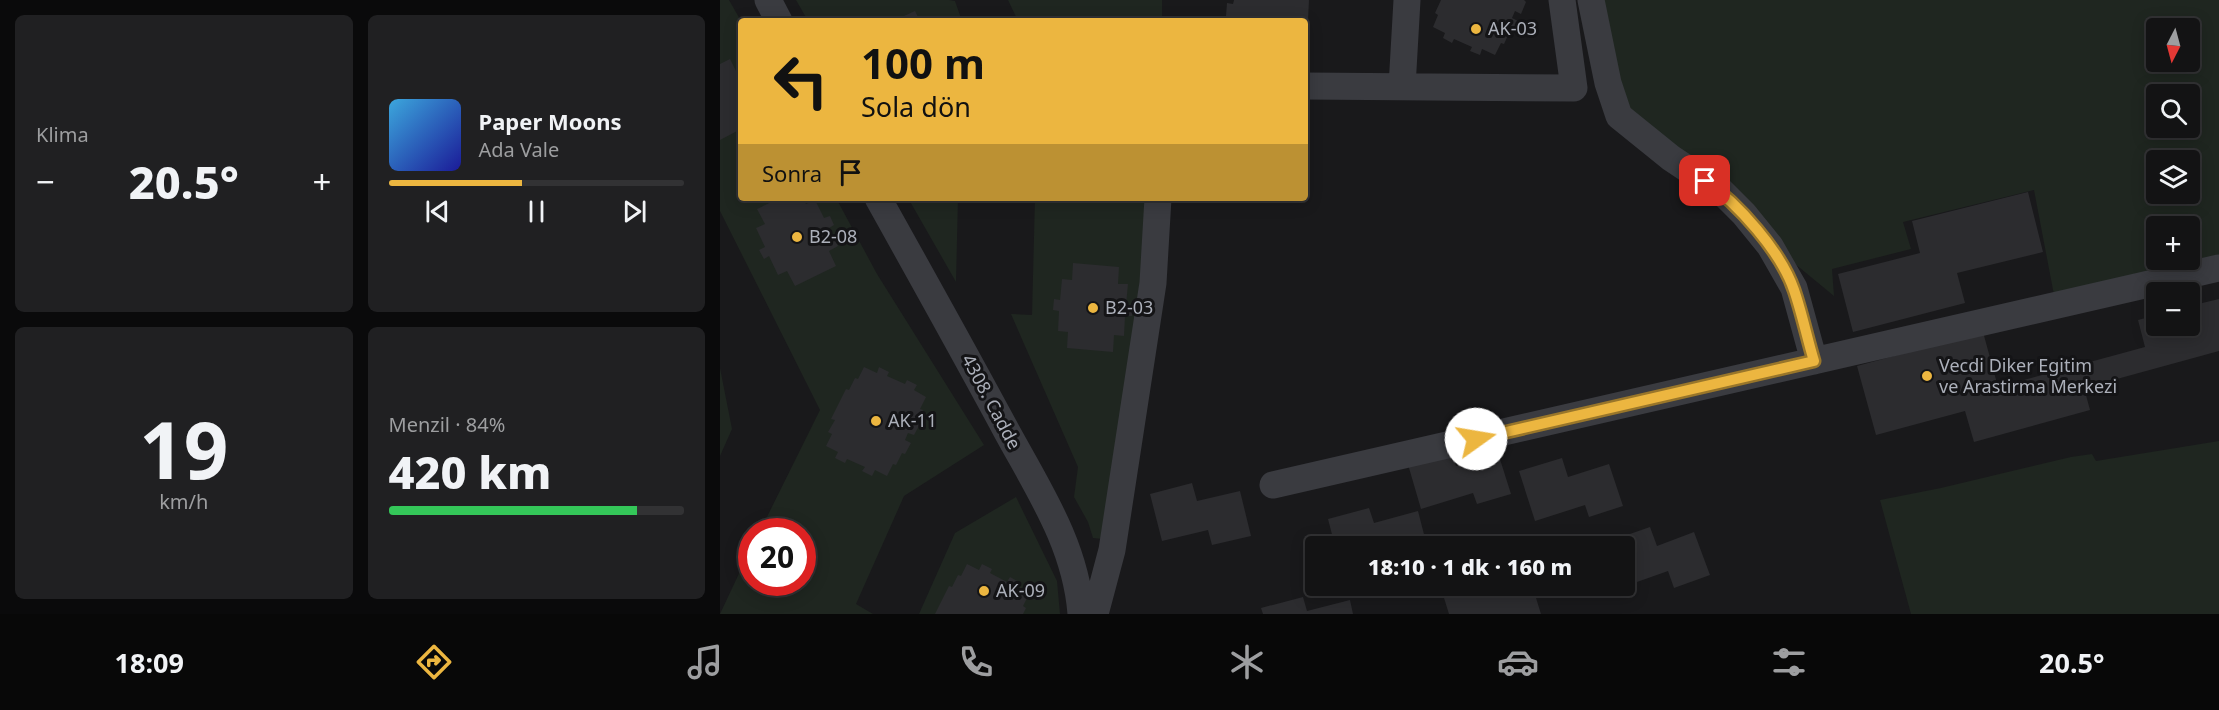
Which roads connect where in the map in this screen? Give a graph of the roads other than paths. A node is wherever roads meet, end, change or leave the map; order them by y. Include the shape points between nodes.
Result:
1 (768, 0) edge
2 (1407, 0) edge
3 (1562, 0) edge
4 (1591, 0) edge
5 (778, 18) edge
6 (1308, 86) edge
7 (1402, 87) junction
8 (880, 201) edge
9 (1158, 201) edge
10 (2219, 268) edge
11 (1814, 361) junction
12 (1273, 485) dead end
13 (1081, 614) edge
14 (1095, 614) edge

1 - 5 street
2 - 7 street
3 - 7 street via 1574,88
4 - 11 street via 1619,116 1722,192 1770,246 1794,288
6 - 7 street
8 - 13 street, 4308. Cadde via 1065,539 1080,592
9 - 14 street via 1153,283 1112,550
10 - 11 street
11 - 12 street

